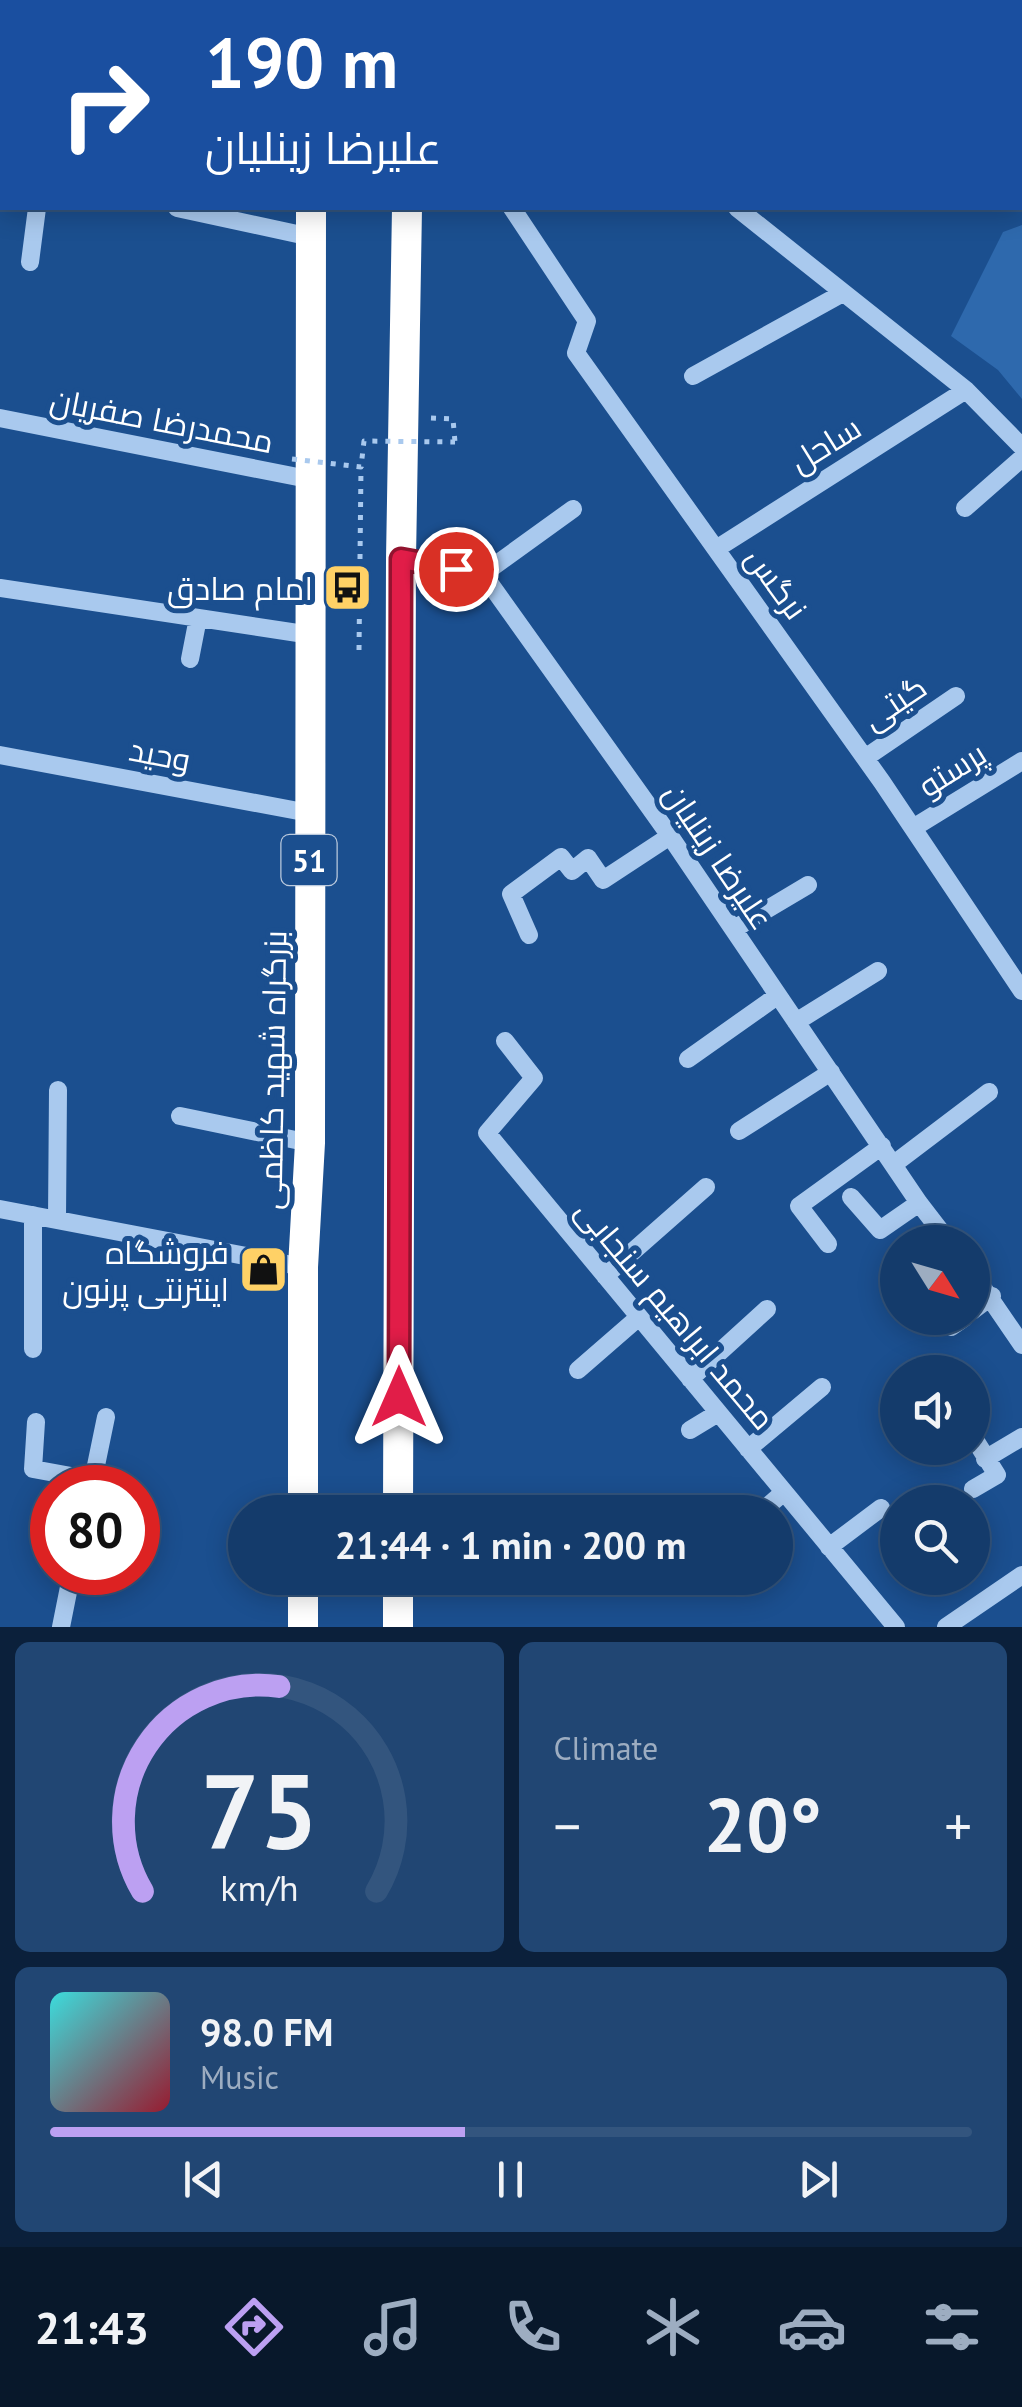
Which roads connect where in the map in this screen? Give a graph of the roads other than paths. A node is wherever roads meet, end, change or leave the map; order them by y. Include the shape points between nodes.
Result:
1 (37, 210) edge
2 (196, 210) edge
3 (407, 210) edge
4 (513, 210) edge
5 (739, 210) edge
6 (765, 210) edge
7 (311, 222) edge
8 (752, 222) junction
9 (30, 262) dead end
10 (843, 293) junction
11 (692, 376) dead end
12 (966, 390) junction
13 (0, 418) edge
14 (1022, 447) edge
15 (1022, 458) edge
16 (302, 470) junction
17 (965, 508) dead end
18 (573, 510) dead end
19 (716, 549) junction
20 (401, 559) junction
21 (483, 574) junction
22 (0, 588) edge
23 (198, 618) junction
24 (311, 635) junction
25 (190, 660) dead end
26 (956, 696) dead end
27 (0, 755) edge
28 (866, 758) junction
29 (1022, 760) edge
30 (309, 813) junction
31 (913, 828) junction
32 (670, 836) junction
33 (808, 885) dead end
34 (734, 930) junction
35 (529, 934) dead end
36 (878, 970) dead end
37 (1019, 979) edge
38 (777, 996) junction
39 (796, 1022) junction
40 (505, 1041) dead end
41 (688, 1059) dead end
42 (831, 1072) junction
43 (58, 1090) dead end
44 (989, 1092) dead end
45 (180, 1116) dead end
46 (739, 1130) dead end
47 (310, 1143) junction
48 (882, 1146) junction
49 (894, 1164) junction
50 (706, 1186) dead end
51 (851, 1197) dead end
52 (918, 1203) junction
53 (0, 1209) edge
54 (33, 1215) junction
55 (57, 1220) junction
56 (936, 1225) edge
57 (828, 1244) dead end
58 (303, 1267) junction
59 (605, 1276) junction
60 (990, 1294) edge
61 (992, 1296) joint
62 (767, 1308) dead end
63 (639, 1318) junction
64 (1022, 1345) edge
65 (33, 1350) dead end
66 (578, 1370) dead end
67 (690, 1379) junction
68 (822, 1387) dead end
69 (718, 1412) junction
70 (106, 1418) dead end
71 (36, 1422) dead end
72 (690, 1430) dead end
73 (1022, 1437) edge
74 (748, 1449) junction
75 (990, 1456) edge
76 (33, 1465) edge
77 (96, 1465) edge
78 (990, 1465) edge
79 (980, 1485) edge
80 (784, 1492) junction
81 (302, 1495) edge
82 (398, 1495) edge
83 (780, 1495) edge
84 (880, 1509) edge
85 (829, 1546) junction
86 (1022, 1575) edge
87 (67, 1595) edge
88 (302, 1595) edge
89 (398, 1595) edge
90 (61, 1627) edge
91 (302, 1627) edge
92 (398, 1627) edge
93 (896, 1627) edge
94 (946, 1627) edge

1 - 9 street
2 - 7 street
3 - 20 highway
4 - 19 street, نرگس via 587,321 576,353
5 - 8 street
6 - 8 street
7 - 16 highway, بزرگراه شهید کاظمی / 51
8 - 10 street
10 - 11 street
10 - 12 street
12 - 14 street
12 - 19 street, ساحل
13 - 16 street, محمدرضا صفریان
15 - 17 street
16 - 24 highway, بزرگراه شهید کاظمی / 51
18 - 21 street
19 - 28 street, نرگس
20 - 21 street
20 - 82 highway
21 - 32 street, علیرضا زینلیان
22 - 23 street
23 - 24 street
23 - 25 street
24 - 30 highway, بزرگراه شهید کاظمی / 51
26 - 28 street, گیتی
27 - 30 street, وحید
28 - 31 street, نرگس
29 - 31 street, پرستو
30 - 47 highway, بزرگراه شهید کاظمی / 51
31 - 37 street, نرگس
32 - 34 street, علیرضا زینلیان
32 - 35 street via 603,880 588,858 572,871 560,857 511,894
33 - 34 street
34 - 38 street, علیرضا زینلیان
36 - 39 street
38 - 39 street, علیرضا زینلیان
38 - 41 street
39 - 42 street, علیرضا زینلیان
40 - 59 street, محمد ابراهیم سنجابی via 534,1078 487,1133
42 - 46 street
42 - 48 street, علیرضا زینلیان
43 - 55 street
44 - 49 street
45 - 47 street
47 - 58 highway, بزرگراه شهید کاظمی / 51
48 - 49 street, علیرضا زینلیان
48 - 57 street via 799,1206
49 - 52 street, علیرضا زینلیان
50 - 59 street
51 - 52 street via 880,1230
52 - 56 street, علیرضا زینلیان
53 - 54 street
54 - 55 street
54 - 65 street
55 - 58 street
58 - 81 highway, بزرگراه شهید کاظمی / 51
59 - 63 street, محمد ابراهیم سنجابی
60 - 61 street
61 - 64 street
62 - 67 street
63 - 66 street
63 - 67 street, محمد ابراهیم سنجابی
67 - 69 street, محمد ابراهیم سنجابی
68 - 74 street
69 - 72 street
69 - 74 street, محمد ابراهیم سنجابی
70 - 77 street
71 - 76 street
73 - 75 street
74 - 80 street, محمد ابراهیم سنجابی
78 - 79 street via 997,1475
80 - 83 street
80 - 85 street, محمد ابراهیم سنجابی
84 - 85 street
85 - 93 street, محمد ابراهیم سنجابی
86 - 94 street
87 - 90 street
88 - 91 highway
89 - 92 highway

